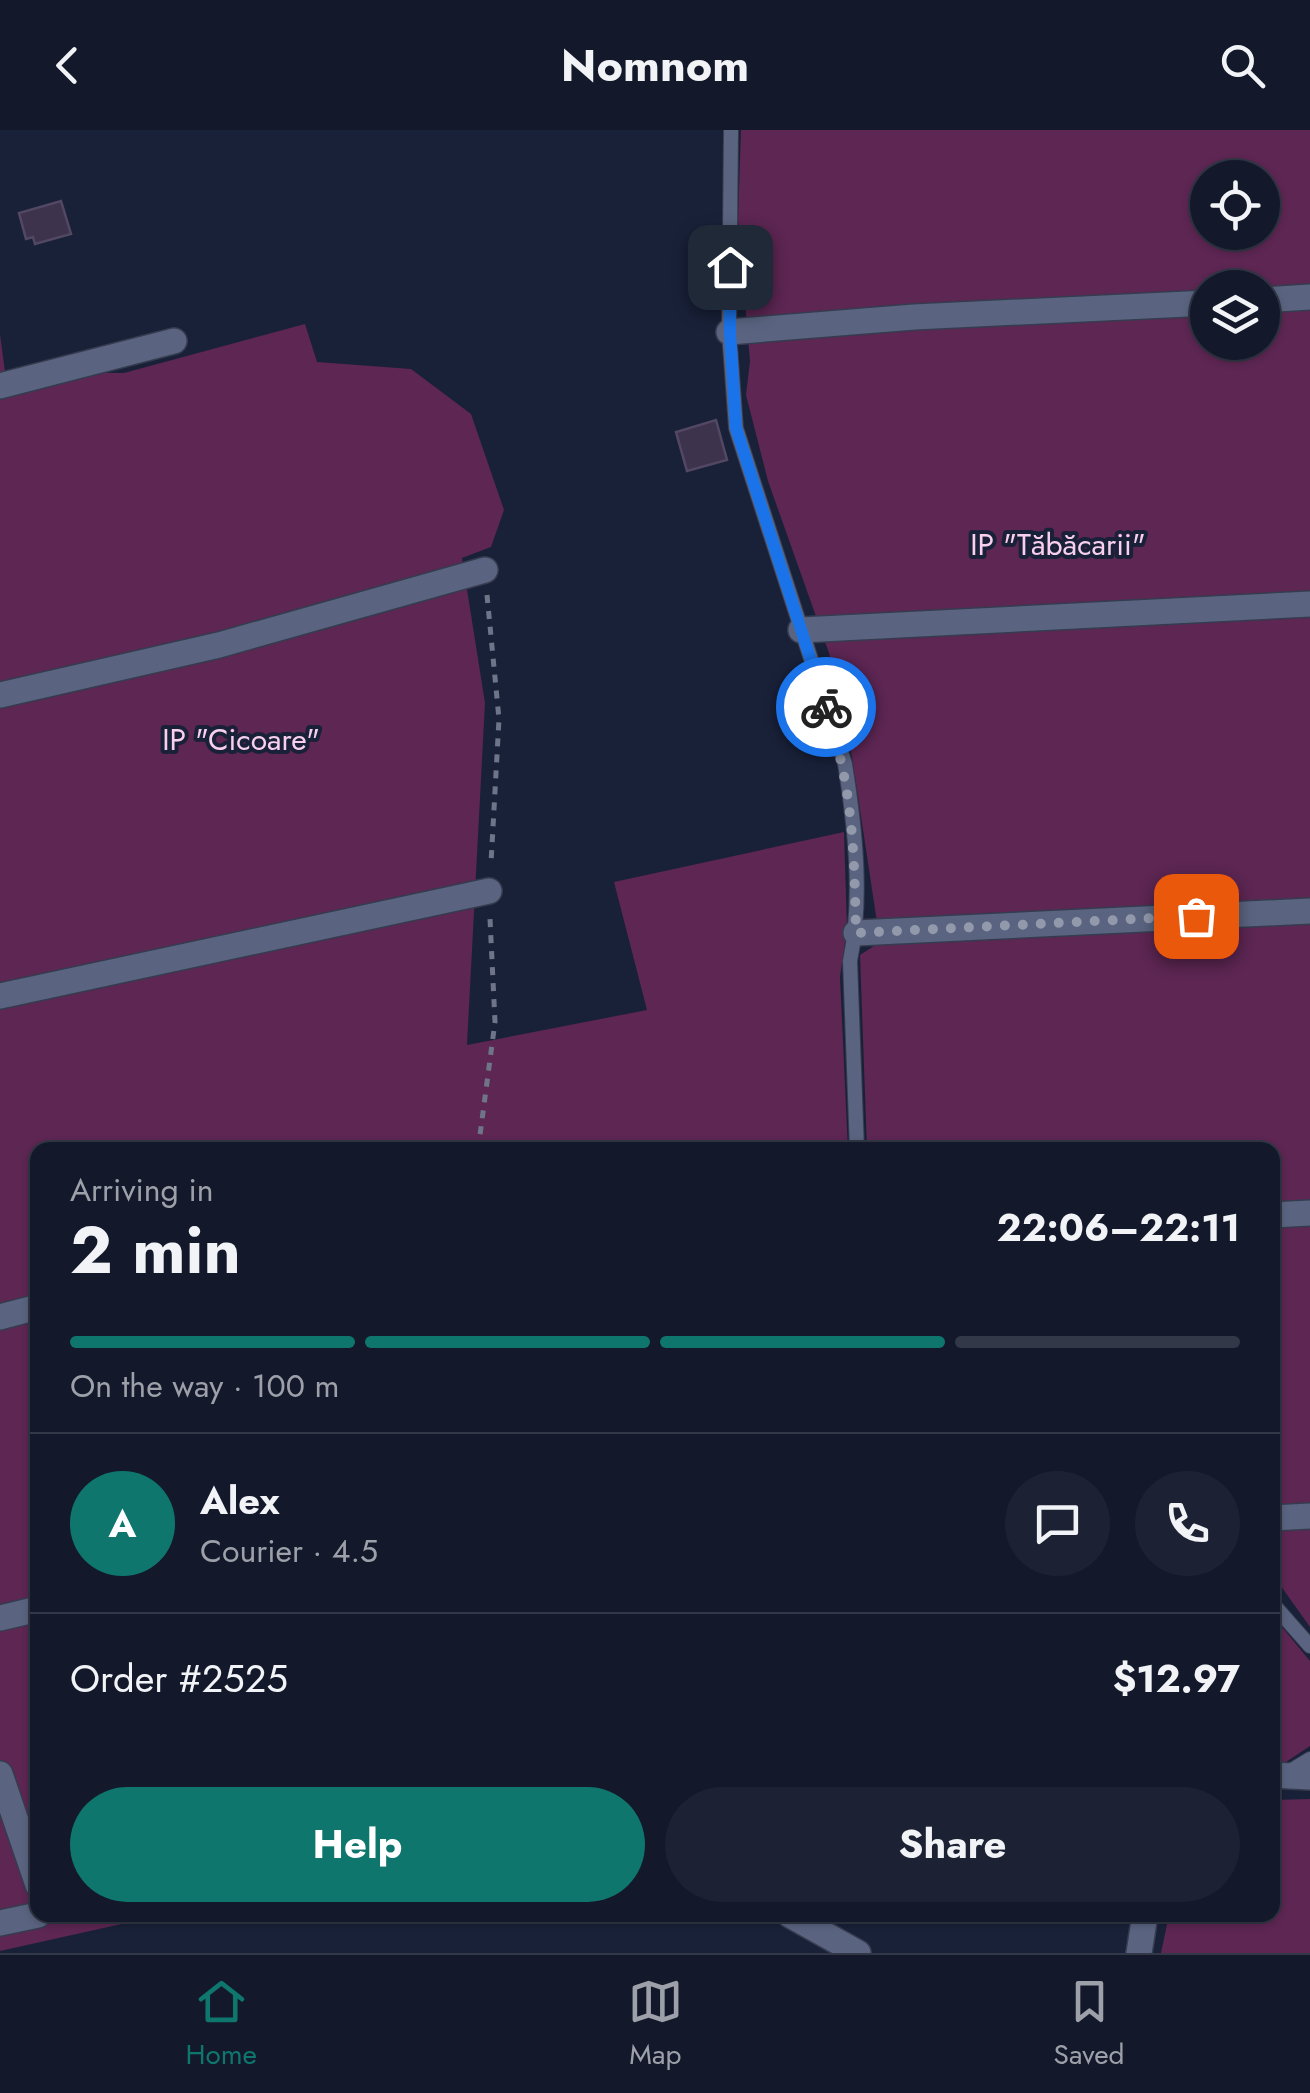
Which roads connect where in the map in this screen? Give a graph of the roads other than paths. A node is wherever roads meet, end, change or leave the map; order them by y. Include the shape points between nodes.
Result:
1 (731, 130) edge
2 (1310, 298) edge
3 (1280, 299) edge
4 (1190, 303) edge
5 (730, 332) junction
6 (174, 341) dead end
7 (0, 386) edge
8 (484, 570) road end
9 (1310, 604) edge
10 (801, 630) junction
11 (0, 695) edge
12 (489, 891) road end
13 (1310, 911) edge
14 (856, 933) junction
15 (0, 996) edge
16 (857, 1142) edge
17 (1310, 1214) edge
18 (1280, 1215) edge
19 (30, 1309) edge
20 (0, 1316) edge
21 (1310, 1516) edge
22 (1280, 1518) edge
23 (30, 1611) edge
24 (1280, 1612) edge
25 (0, 1618) edge
26 (1310, 1646) edge
27 (1310, 1759) edge
28 (0, 1774) edge
29 (1290, 1775) edge
30 (30, 1862) edge
31 (30, 1917) edge
32 (803, 1922) edge
33 (1145, 1922) edge
34 (0, 1923) edge
35 (858, 1953) edge
36 (1139, 1953) edge

1 - 5 lane
2 - 3 street
4 - 5 street
5 - 10 lane via 736,428
6 - 7 street
8 - 11 street via 218,646
9 - 10 street
10 - 14 lane via 845,764
12 - 15 street
13 - 14 street
14 - 16 lane via 850,961
17 - 18 street
19 - 20 street
21 - 22 street
23 - 25 street
24 - 26 lane
27 - 29 lane
28 - 30 street
31 - 34 street
32 - 35 street
33 - 36 street

